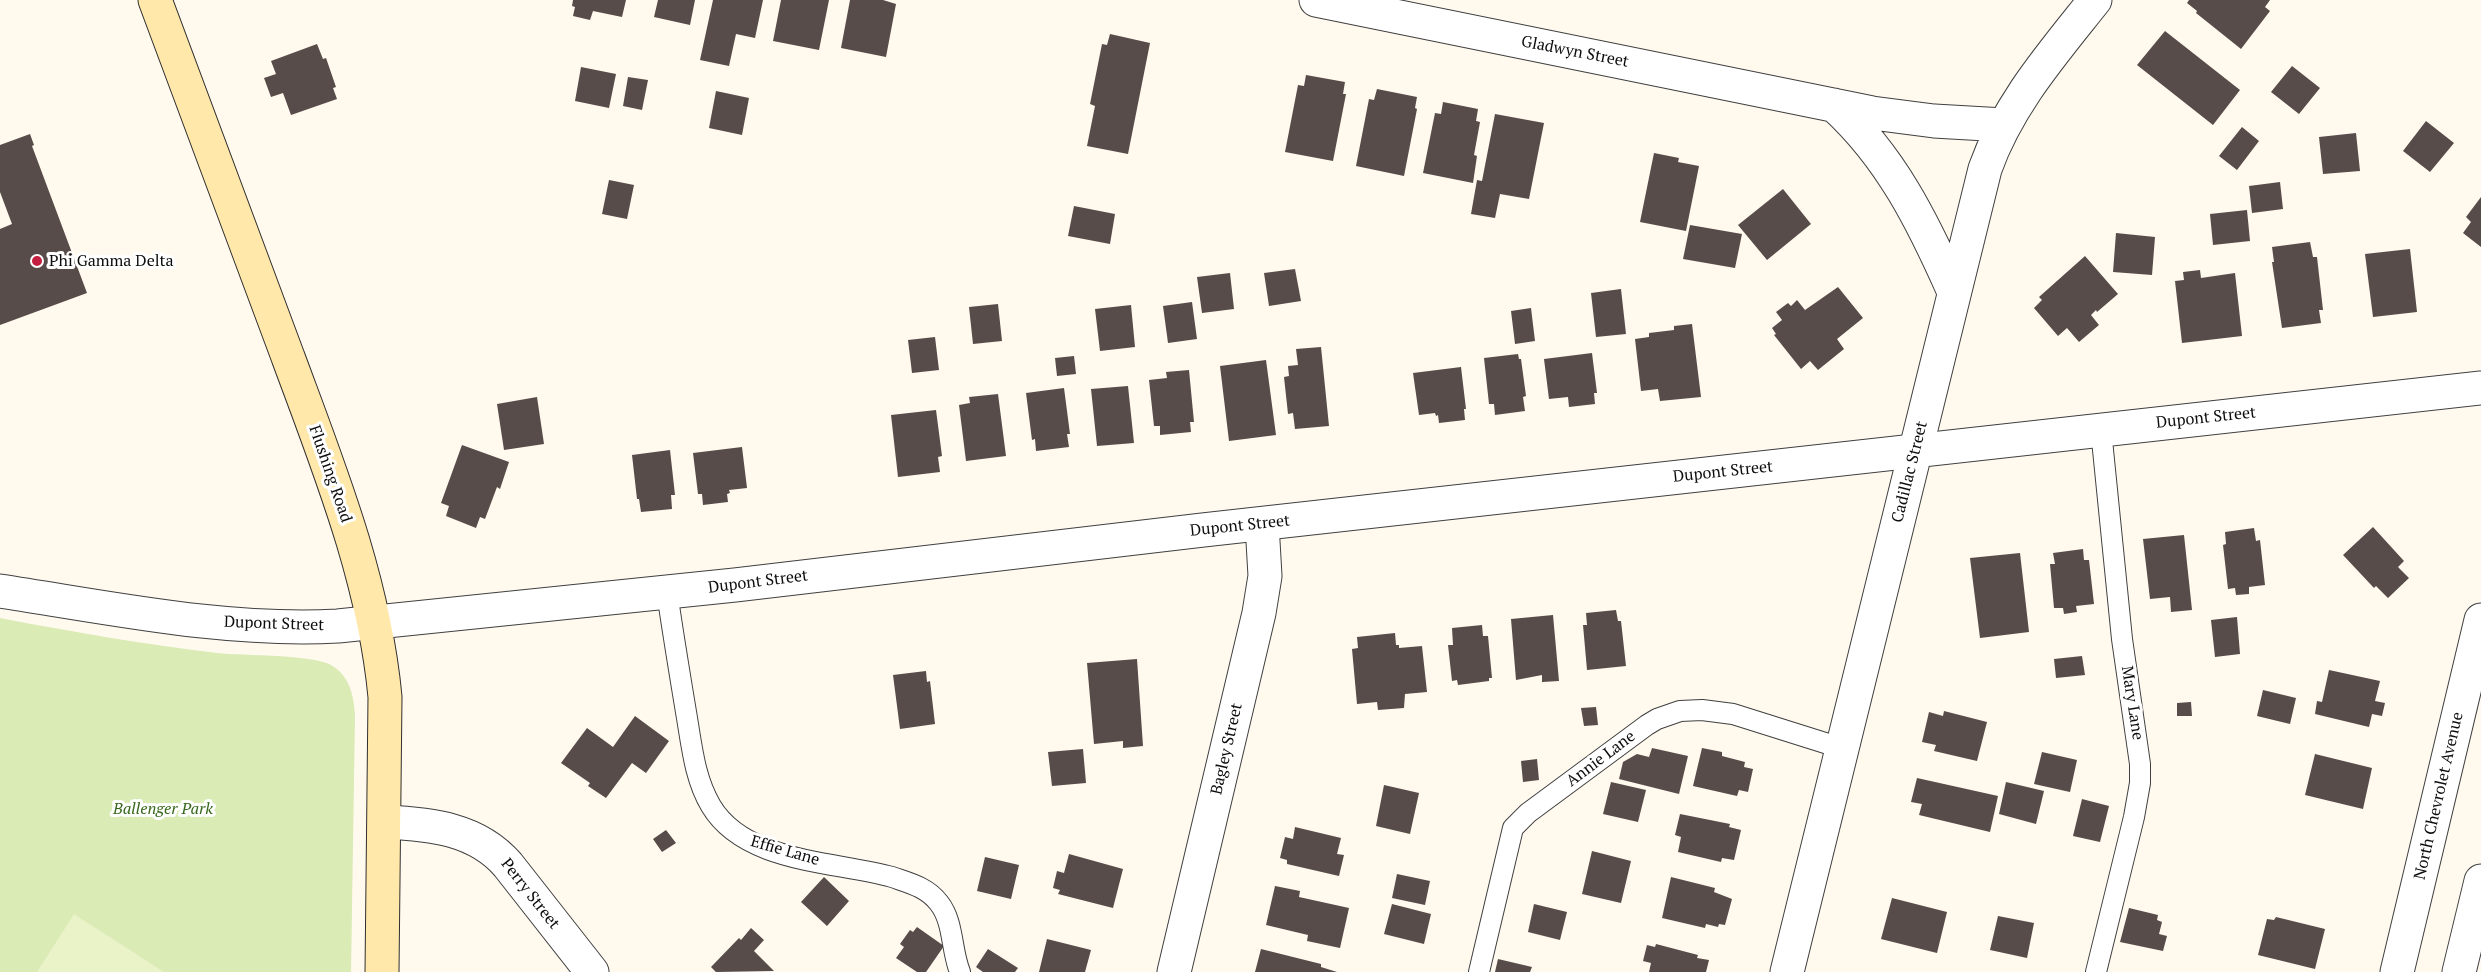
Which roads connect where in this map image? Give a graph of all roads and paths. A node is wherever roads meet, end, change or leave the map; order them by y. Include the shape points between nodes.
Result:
1 (155, 0) edge
2 (1316, 0) edge
3 (2095, 0) edge
4 (1834, 105) junction
5 (2004, 125) junction
6 (1954, 292) junction
7 (2481, 388) edge
8 (2101, 430) junction
9 (1915, 450) junction
10 (1262, 524) junction
11 (0, 591) edge
12 (667, 592) junction
13 (2481, 620) edge
14 (375, 623) junction
15 (1841, 748) junction
16 (385, 822) junction
17 (2481, 881) edge
18 (382, 972) edge
19 (592, 972) edge
20 (960, 972) edge
21 (1174, 972) edge
22 (1479, 972) edge
23 (1787, 972) edge
24 (2096, 972) edge
25 (2397, 972) edge
26 (2459, 972) edge

1 - 14 main road, Flushing Road via 318,439 351,535
2 - 4 street, Gladwyn Street
3 - 5 street, Cadillac Street via 2033,79
4 - 5 street, Gladwyn Street via 1925,120
4 - 6 street via 1870,142 1898,181 1926,229
5 - 6 street, Cadillac Street via 1985,169
6 - 9 street, Cadillac Street
7 - 8 street, Dupont Street
8 - 9 street, Dupont Street
8 - 24 lane, Mary Lane via 2140,773 2134,817
9 - 10 street, Dupont Street
9 - 15 street, Cadillac Street
10 - 12 street, Dupont Street
10 - 21 street, Bagley Street via 1265,576 1259,613
11 - 14 street, Dupont Street via 170,617 261,626 306,628
12 - 14 street, Dupont Street
12 - 20 lane, Effie Lane via 698,775 720,818 733,832 764,848 921,887 945,913
13 - 25 street, North Chevrolet Avenue
14 - 16 main road, Flushing Road via 384,671
15 - 22 lane, Annie Lane via 1716,711 1690,710 1657,718 1513,828
15 - 23 street, Cadillac Street
16 - 18 main road, Flushing Road
16 - 19 street, Perry Street via 447,828 493,849
17 - 26 street

